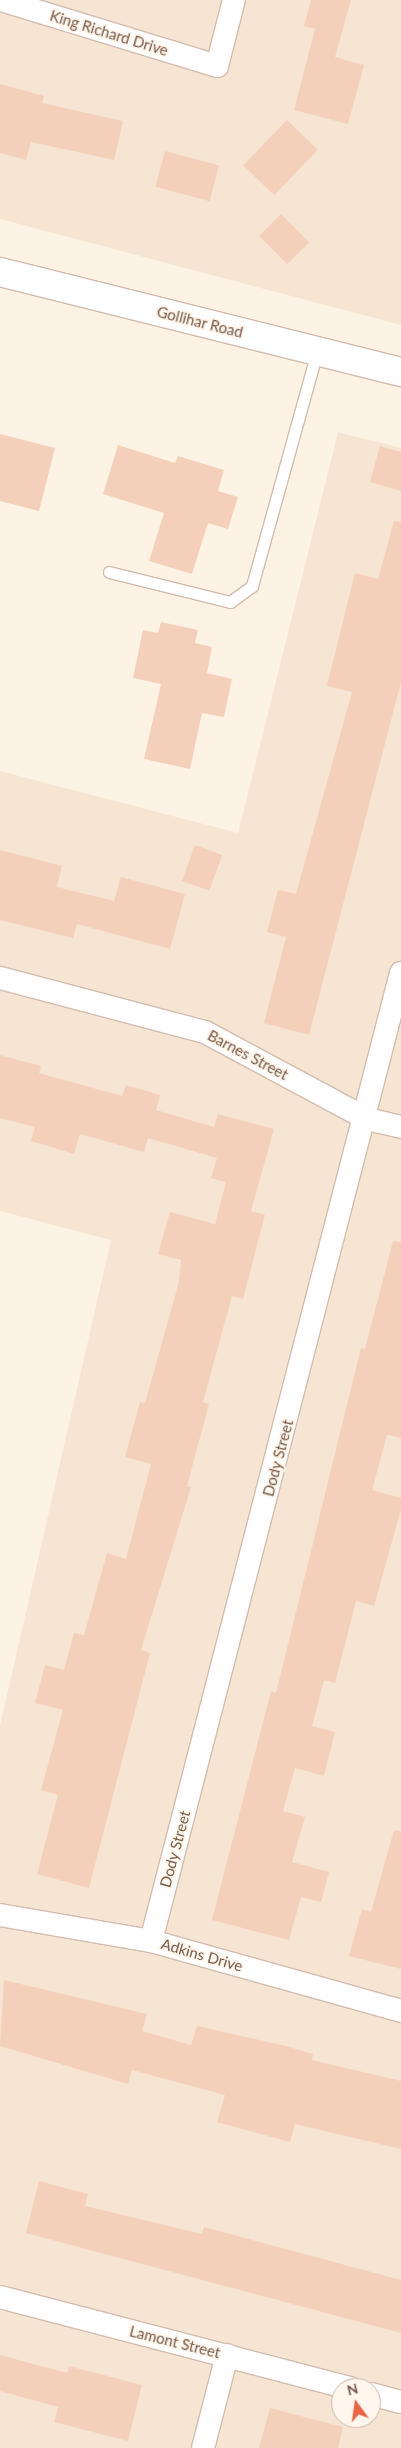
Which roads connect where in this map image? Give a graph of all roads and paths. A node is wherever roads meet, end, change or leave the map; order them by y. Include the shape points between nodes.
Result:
1 (1, 0) edge
2 (234, 0) edge
3 (0, 272) edge
4 (316, 351) junction
5 (401, 372) edge
6 (109, 572) dead end
7 (401, 973) edge
8 (0, 978) edge
9 (367, 1119) junction
10 (401, 1127) edge
11 (0, 1915) edge
12 (151, 1941) junction
13 (401, 2011) edge
14 (0, 2298) edge
15 (227, 2355) junction
16 (331, 2383) edge
17 (381, 2397) edge
18 (401, 2402) edge
19 (203, 2448) edge

1 - 2 street, King Richard Drive via 217,66
3 - 4 main road, Gollihar Road
4 - 5 main road, Gollihar Road
4 - 6 lane via 252,586 230,602
7 - 9 street, Dody Street
8 - 9 street, Barnes Street via 205,1032
9 - 10 street, Barnes Street
9 - 12 street, Dody Street
11 - 12 street, Adkins Drive
12 - 13 street, Adkins Drive
14 - 15 street, Lamont Street
15 - 16 street, Lamont Street
15 - 19 street
17 - 18 street

